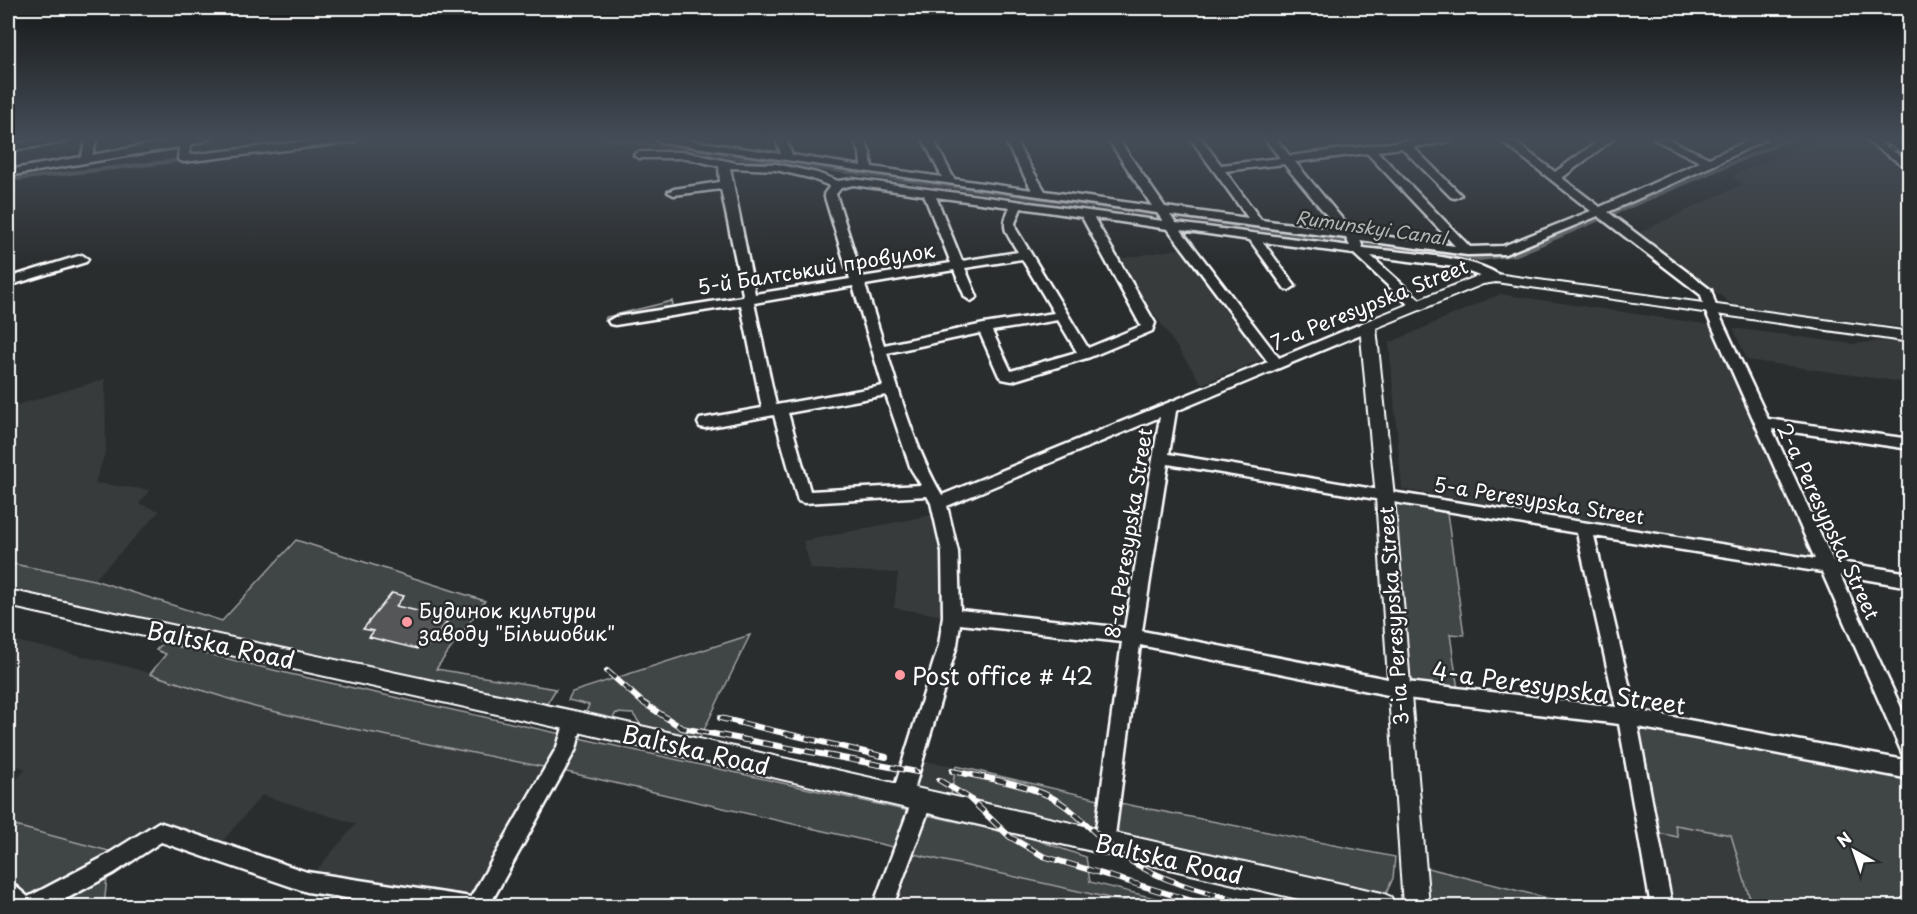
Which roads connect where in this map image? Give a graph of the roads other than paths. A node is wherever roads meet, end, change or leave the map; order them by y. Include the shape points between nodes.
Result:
1 (726, 182) edge
2 (829, 182) edge
3 (950, 182) edge
4 (1033, 182) edge
5 (1142, 182) edge
6 (1227, 182) edge
7 (1306, 182) edge
8 (1407, 182) edge
9 (1442, 182) edge
10 (1559, 182) edge
11 (1668, 182) edge
12 (726, 185) junction
13 (837, 185) junction
14 (674, 192) dead end
15 (928, 192) junction
16 (1040, 193) junction
17 (1455, 195) dead end
18 (1017, 204) junction
19 (1598, 213) junction
20 (1086, 214) junction
21 (1167, 219) junction
22 (1257, 223) junction
23 (1254, 237) junction
24 (1354, 244) junction
25 (1467, 251) junction
26 (1024, 255) junction
27 (81, 259) dead end
28 (956, 265) junction
29 (1496, 278) junction
30 (857, 281) junction
31 (8, 282) edge
32 (1289, 286) dead end
33 (971, 297) dead end
34 (748, 299) junction
35 (1416, 305) junction
36 (1711, 309) junction
37 (1061, 316) junction
38 (615, 321) dead end
39 (1368, 326) junction
40 (984, 328) junction
41 (1910, 337) edge
42 (879, 350) junction
43 (1085, 354) junction
44 (1277, 364) junction
45 (893, 389) junction
46 (1169, 409) junction
47 (775, 410) junction
48 (705, 423) dead end
49 (1762, 423) junction
50 (1910, 444) edge
51 (1163, 458) junction
52 (935, 496) junction
53 (1385, 497) junction
54 (1584, 528) junction
55 (1828, 568) junction
56 (1910, 580) edge
57 (8, 598) edge
58 (952, 616) junction
59 (1132, 636) junction
60 (1398, 689) junction
61 (1627, 717) junction
62 (574, 721) junction
63 (1910, 749) edge
64 (1910, 770) edge
65 (912, 799) junction
66 (1104, 843) junction
67 (8, 893) edge
68 (23, 906) edge
69 (32, 906) edge
70 (466, 906) edge
71 (478, 906) edge
72 (883, 906) edge
73 (1382, 906) edge
74 (1416, 906) edge
75 (1661, 906) edge

1 - 12 street
2 - 13 street
3 - 16 street
4 - 16 street
5 - 21 street
6 - 22 street
7 - 24 street
8 - 25 street
9 - 17 street
10 - 19 street, 2-a Peresypska Street
11 - 19 street
12 - 14 street
12 - 34 street
13 - 15 street via 853,182
13 - 30 street via 830,194
15 - 18 street
15 - 28 street
16 - 21 street
18 - 20 street
18 - 26 street via 1009,224
19 - 25 street via 1505,250
19 - 36 street, 2-a Peresypska Street via 1620,225 1707,293
20 - 21 street
20 - 43 street via 1149,323 1147,328
21 - 22 street
21 - 23 street
21 - 44 street
22 - 24 street
23 - 24 street
23 - 32 street
24 - 25 street
24 - 29 street via 1456,262
24 - 35 street
26 - 28 street, 5-й Балтський провулок
26 - 37 street
27 - 31 street
28 - 30 street, 5-й Балтський провулок
28 - 33 street
29 - 35 main road, 7-a Peresypska Street via 1480,280
29 - 36 main road, 7-a Peresypska Street
30 - 34 street, 5-й Балтський провулок
30 - 42 street
34 - 38 street, 5-й Балтський провулок
34 - 47 street
35 - 39 main road, 7-a Peresypska Street
36 - 41 main road, 7-a Peresypska Street
36 - 49 street, 2-a Peresypska Street
37 - 40 street
37 - 43 street
39 - 44 street, 7-a Peresypska Street
39 - 53 main road, 3-ia Peresypska Street
40 - 42 street
40 - 43 street via 1006,376
42 - 45 street
44 - 46 street, 7-a Peresypska Street
45 - 47 street
45 - 52 street via 915,459
46 - 51 street, 8-a Peresypska Street
46 - 52 street, 7-a Peresypska Street
47 - 48 street
47 - 52 street, 7-a Peresypska Street via 804,496
49 - 50 street
49 - 55 street, 2-a Peresypska Street
51 - 53 street, 5-a Peresypska Street
51 - 59 street, 8-a Peresypska Street
52 - 58 street via 950,552
53 - 54 street, 5-a Peresypska Street
53 - 60 main road, 3-ia Peresypska Street
54 - 55 street, 5-a Peresypska Street
54 - 61 street
55 - 56 street, 5-a Peresypska Street
55 - 63 street, 2-a Peresypska Street
57 - 62 main road, Baltska Road
58 - 59 street, 4-a Peresypska Street
58 - 65 street
59 - 60 street, 4-a Peresypska Street
59 - 66 street, 8-a Peresypska Street
60 - 61 street, 4-a Peresypska Street
60 - 74 main road, 3-ia Peresypska Street
61 - 64 street, 4-a Peresypska Street
61 - 75 street
62 - 65 main road, Baltska Road
62 - 71 street via 566,749
65 - 66 main road, Baltska Road
65 - 72 street
66 - 73 main road, Baltska Road
67 - 68 street
69 - 70 street via 107,866 159,832 307,882

